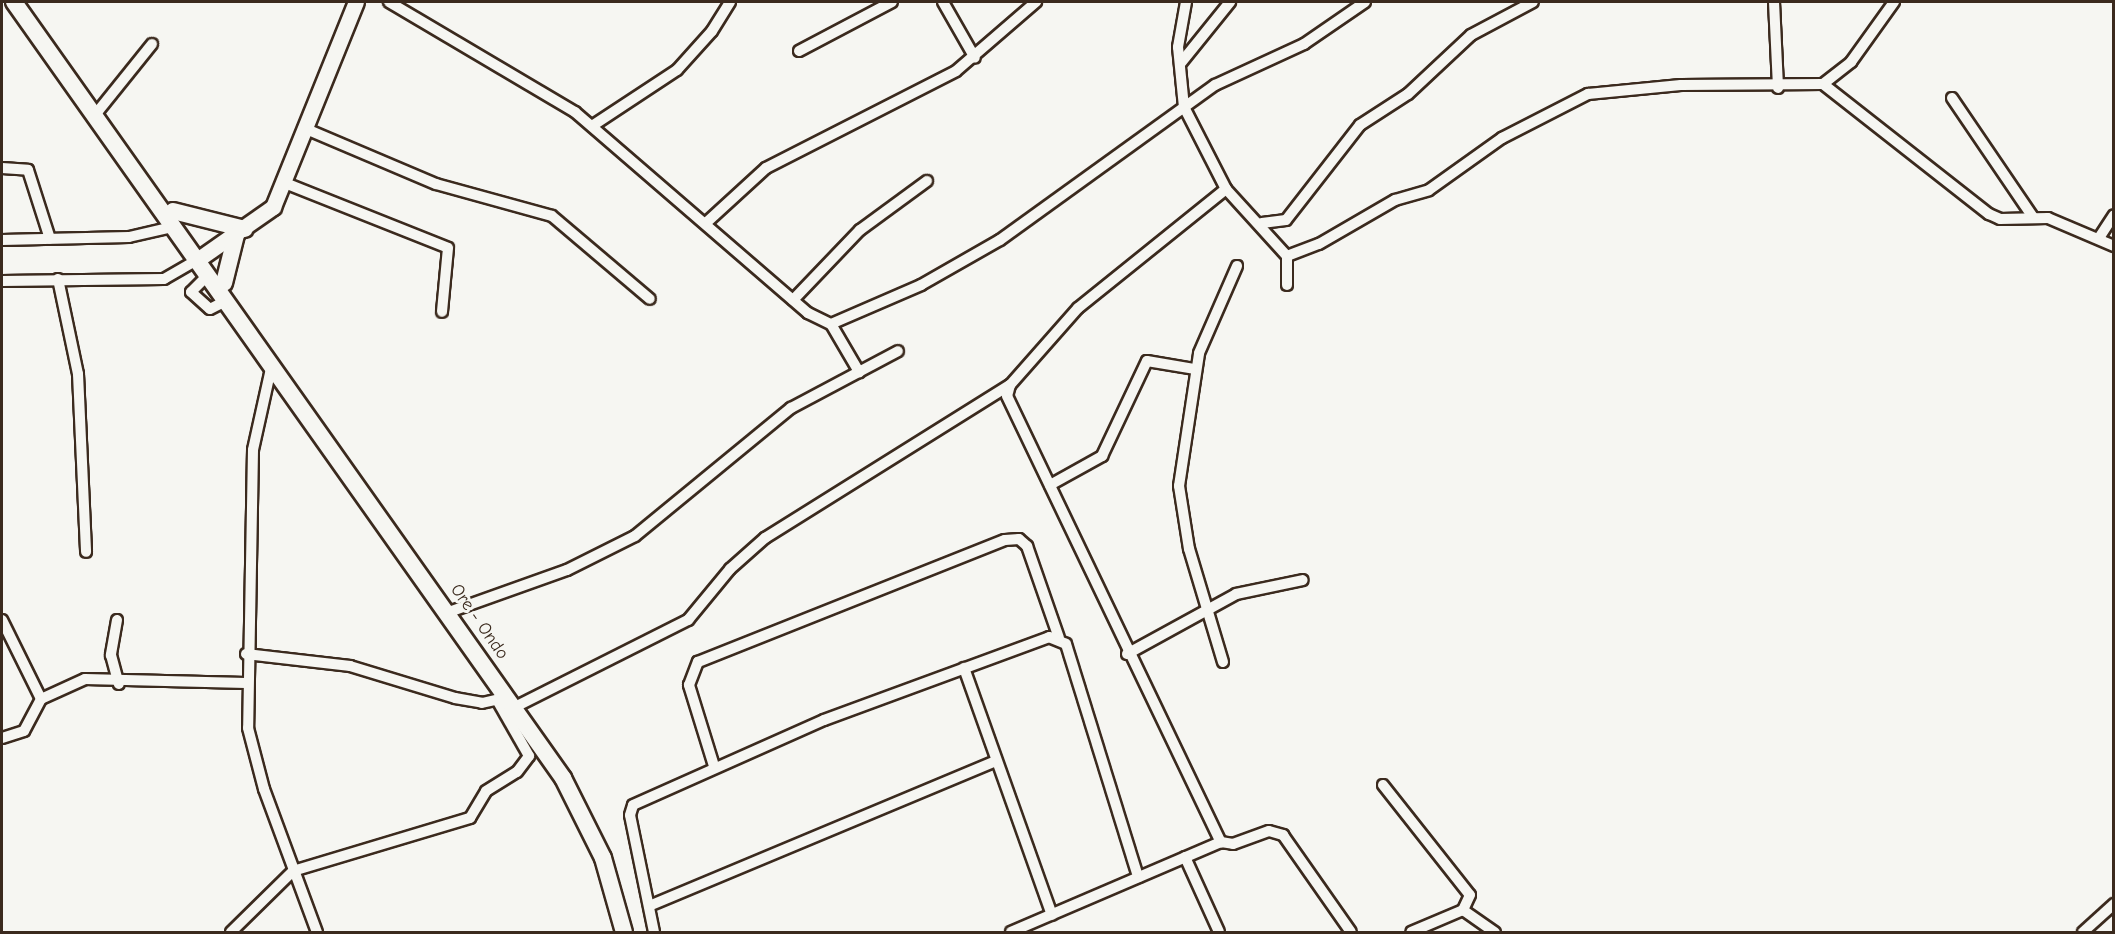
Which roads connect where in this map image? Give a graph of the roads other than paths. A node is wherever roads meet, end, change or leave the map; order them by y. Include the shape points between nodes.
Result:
1 (14, 2) edge
2 (356, 2) edge
3 (389, 2) edge
4 (730, 2) edge
5 (892, 2) edge
6 (943, 2) edge
7 (1036, 2) edge
8 (1186, 2) edge
9 (1230, 2) edge
10 (1365, 2) edge
11 (1533, 2) edge
12 (1774, 2) edge
13 (1894, 2) edge
14 (152, 44) dead end
15 (799, 51) dead end
16 (975, 58) junction
17 (1180, 64) junction
18 (1823, 84) junction
19 (1778, 88) junction
20 (1952, 98) dead end
21 (1184, 107) junction
22 (95, 115) junction
23 (592, 126) junction
24 (304, 128) junction
25 (2, 168) edge
26 (927, 181) dead end
27 (285, 183) junction
28 (1226, 189) junction
29 (2114, 215) edge
30 (2033, 217) junction
31 (172, 219) junction
32 (707, 222) junction
33 (1262, 223) junction
34 (241, 232) junction
35 (2099, 238) junction
36 (50, 239) junction
37 (2, 240) edge
38 (2114, 246) edge
39 (1287, 256) junction
40 (201, 258) junction
41 (1238, 266) dead end
42 (208, 275) junction
43 (58, 279) junction
44 (2, 281) edge
45 (224, 283) junction
46 (1287, 285) dead end
47 (650, 299) dead end
48 (793, 300) junction
49 (226, 302) junction
50 (442, 312) dead end
51 (831, 324) junction
52 (898, 351) dead end
53 (268, 359) junction
54 (1195, 369) junction
55 (860, 372) junction
56 (1010, 385) junction
57 (1050, 485) junction
58 (86, 552) dead end
59 (1303, 580) dead end
60 (1204, 608) junction
61 (449, 612) junction
62 (2, 620) edge
63 (117, 620) dead end
64 (1059, 638) junction
65 (246, 654) junction
66 (1127, 654) junction
67 (1223, 662) dead end
68 (964, 668) junction
69 (246, 683) junction
70 (119, 684) junction
71 (41, 699) junction
72 (506, 701) junction
73 (2, 738) edge
74 (995, 761) junction
75 (714, 766) junction
76 (1383, 784) dead end
77 (1221, 842) junction
78 (1185, 857) junction
79 (293, 871) junction
80 (1138, 877) junction
81 (2114, 904) edge
82 (648, 906) junction
83 (1462, 910) junction
84 (1052, 915) junction
85 (231, 933) edge
86 (317, 933) edge
87 (624, 933) edge
88 (654, 933) edge
89 (1011, 933) edge
90 (1219, 933) edge
91 (1351, 933) edge
92 (1411, 933) edge
93 (1495, 933) edge
94 (2083, 933) edge

1 - 22 main road
2 - 24 main road
3 - 23 street
4 - 23 street via 712,31 677,70
5 - 15 street
6 - 16 street
7 - 16 street
8 - 17 street via 1179,21
9 - 17 street
10 - 21 street via 1320,35 1215,86
11 - 33 street via 1471,35 1408,94 1360,125 1286,220
12 - 19 street
13 - 18 street via 1851,62
14 - 22 street
16 - 32 street via 766,168
17 - 21 street
18 - 19 street
18 - 30 street via 1989,214 2000,219
19 - 39 street via 1681,85 1588,94 1502,138 1429,190 1395,200 1319,244
20 - 30 street
21 - 28 street
21 - 51 street via 1000,240 921,285
22 - 31 main road
23 - 32 street
24 - 27 main road
24 - 47 street via 436,184 552,216
25 - 36 street via 28,170
26 - 48 street via 860,230
27 - 34 main road via 273,207
27 - 50 street via 448,248
28 - 33 street
28 - 56 street via 1078,308
29 - 35 street
30 - 35 street via 2067,223
31 - 34 main road
31 - 36 street via 146,235
31 - 40 main road
32 - 48 street
33 - 39 street
34 - 40 main road
34 - 45 main road
35 - 38 street
36 - 37 street
39 - 46 street
40 - 42 main road
40 - 43 street via 164,279
40 - 45 main road
41 - 54 street
42 - 49 main road
42 - 49 street via 191,292 210,309
43 - 44 street
43 - 58 street via 78,374
45 - 53 main road
48 - 51 street via 814,318
49 - 53 main road
51 - 55 street
52 - 55 street
53 - 61 main road, Ore - Ondo
53 - 65 street via 253,450
54 - 57 street via 1147,361 1102,456
54 - 60 street via 1180,502
55 - 61 street via 791,408 635,536 557,575
56 - 57 street via 1007,396
56 - 72 street via 756,545 688,620
57 - 66 street
59 - 60 street via 1236,594
60 - 66 street
60 - 67 street
61 - 72 main road, Ore - Ondo
62 - 71 street
63 - 70 street via 111,655
64 - 68 street via 1038,639
64 - 75 street via 1027,546 1018,539 1005,540 698,662 689,686
64 - 80 street via 1079,680
65 - 69 street
65 - 72 street via 350,666 416,690
66 - 77 street via 1208,806
68 - 74 street
68 - 75 street
69 - 70 street
69 - 79 street via 251,738
70 - 71 street via 85,680
71 - 73 street via 24,731
72 - 79 street via 529,756 517,772 486,791 471,818
72 - 87 main road, Ore - Ondo via 582,814 603,858
74 - 82 street
74 - 84 street
75 - 82 street via 633,805 630,815
76 - 83 street via 1465,886 1470,895
77 - 78 street
77 - 91 street via 1233,844 1269,831 1283,834
78 - 80 street
78 - 90 street
79 - 85 street
79 - 86 street
80 - 84 street
81 - 94 street
82 - 88 street
83 - 92 street
83 - 93 street
84 - 89 street

